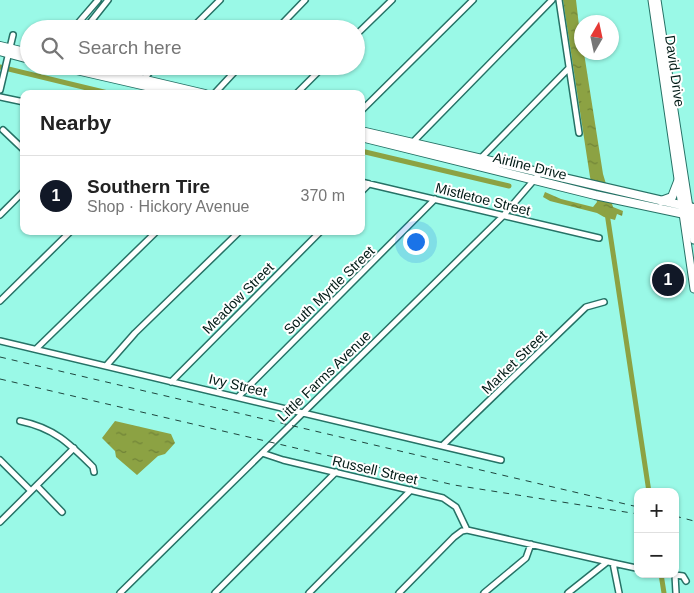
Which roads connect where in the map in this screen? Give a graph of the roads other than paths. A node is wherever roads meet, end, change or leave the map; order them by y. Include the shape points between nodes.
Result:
1 (98, 0) edge
2 (108, 0) edge
3 (220, 0) edge
4 (305, 0) edge
5 (392, 0) edge
6 (472, 0) edge
7 (552, 0) edge
8 (559, 0) edge
9 (652, 0) edge
10 (657, 0) edge
11 (92, 7) junction
12 (98, 12) junction
13 (81, 20) edge
14 (91, 20) edge
15 (200, 20) edge
16 (286, 20) edge
17 (365, 26) edge
18 (13, 35) dead end
19 (0, 46) edge
20 (6, 53) edge
21 (20, 53) edge
22 (20, 57) edge
23 (569, 68) junction
24 (105, 75) edge
25 (117, 75) edge
26 (147, 75) edge
27 (232, 75) edge
28 (315, 75) edge
29 (141, 82) junction
30 (0, 90) edge
31 (168, 90) edge
32 (184, 90) edge
33 (218, 90) edge
34 (300, 90) edge
35 (0, 97) edge
36 (20, 101) edge
37 (365, 107) edge
38 (3, 130) dead end
39 (365, 132) edge
40 (579, 133) dead end
41 (365, 137) edge
42 (20, 146) edge
43 (411, 146) junction
44 (478, 162) junction
45 (538, 177) junction
46 (679, 179) junction
47 (365, 183) edge
48 (369, 184) junction
49 (365, 188) edge
50 (20, 195) edge
51 (436, 199) junction
52 (660, 201) junction
53 (689, 211) edge
54 (1, 212) edge
55 (503, 216) junction
56 (67, 235) edge
57 (153, 235) edge
58 (236, 235) edge
59 (317, 235) edge
60 (599, 238) dead end
61 (694, 240) edge
62 (694, 289) edge
63 (0, 301) edge
64 (604, 302) dead end
65 (0, 341) edge
66 (36, 349) junction
67 (106, 366) junction
68 (171, 382) junction
69 (238, 397) junction
70 (304, 412) junction
71 (20, 421) dead end
72 (443, 445) junction
73 (74, 448) junction
74 (262, 453) junction
75 (0, 460) edge
76 (501, 460) dead end
77 (94, 472) dead end
78 (336, 472) junction
79 (37, 486) junction
80 (411, 490) junction
81 (31, 491) junction
82 (62, 512) dead end
83 (0, 522) edge
84 (468, 530) junction
85 (532, 544) junction
86 (610, 563) junction
87 (634, 568) edge
88 (686, 581) dead end
89 (120, 593) edge
90 (215, 593) edge
91 (309, 593) edge
92 (399, 593) edge
93 (484, 593) edge
94 (568, 593) edge
95 (619, 593) edge
96 (676, 593) edge

1 - 11 street
2 - 12 street
3 - 15 street
4 - 16 street
5 - 17 street
6 - 37 street
7 - 43 street
8 - 23 street
9 - 46 main road, David Drive
10 - 53 main road, David Drive
11 - 12 street
11 - 13 street
12 - 14 street
18 - 20 street
19 - 20 highway
20 - 21 highway
20 - 22 highway
20 - 30 street
23 - 40 street
23 - 44 street
24 - 29 highway
25 - 29 highway
26 - 29 street
27 - 33 street
28 - 34 street
29 - 31 highway
29 - 32 highway
35 - 36 street
38 - 42 street
39 - 43 highway, Airline Drive
41 - 43 highway, Airline Drive
43 - 44 highway, Airline Drive
44 - 45 highway, Airline Drive
45 - 52 highway, Airline Drive
45 - 53 highway, Airline Drive via 595,195
45 - 55 street, Little Farms Avenue
46 - 52 highway via 672,197
46 - 53 main road, David Drive
47 - 48 street, Mistletoe Street
48 - 49 street
48 - 51 street, Mistletoe Street
50 - 54 street
51 - 55 street, Mistletoe Street
51 - 69 street, South Myrtle Street
52 - 53 highway, Airline Drive
53 - 61 main road
53 - 62 main road
55 - 60 street, Mistletoe Street
55 - 70 street, Little Farms Avenue
56 - 63 street
57 - 66 street
58 - 67 street via 135,333
59 - 68 street, Meadow Street
64 - 72 street, Market Street via 586,306
65 - 66 street, Ivy Street
66 - 67 street, Ivy Street
67 - 68 street, Ivy Street
68 - 69 street, Ivy Street
69 - 70 street, Ivy Street
70 - 72 street, Ivy Street
70 - 74 street, Little Farms Avenue
71 - 73 street via 46,429
72 - 76 street, Ivy Street
73 - 77 street
73 - 79 street
74 - 78 street, Russell Street
74 - 89 street, Little Farms Avenue
75 - 81 street
78 - 80 street, Russell Street
78 - 90 street
79 - 81 street
79 - 82 street
80 - 84 street, Russell Street via 448,500 456,507
80 - 91 street
81 - 83 street
84 - 85 street
84 - 92 street via 454,537
85 - 86 street
85 - 93 street via 526,558
86 - 87 street
86 - 94 street
86 - 95 street
88 - 96 street via 676,574

